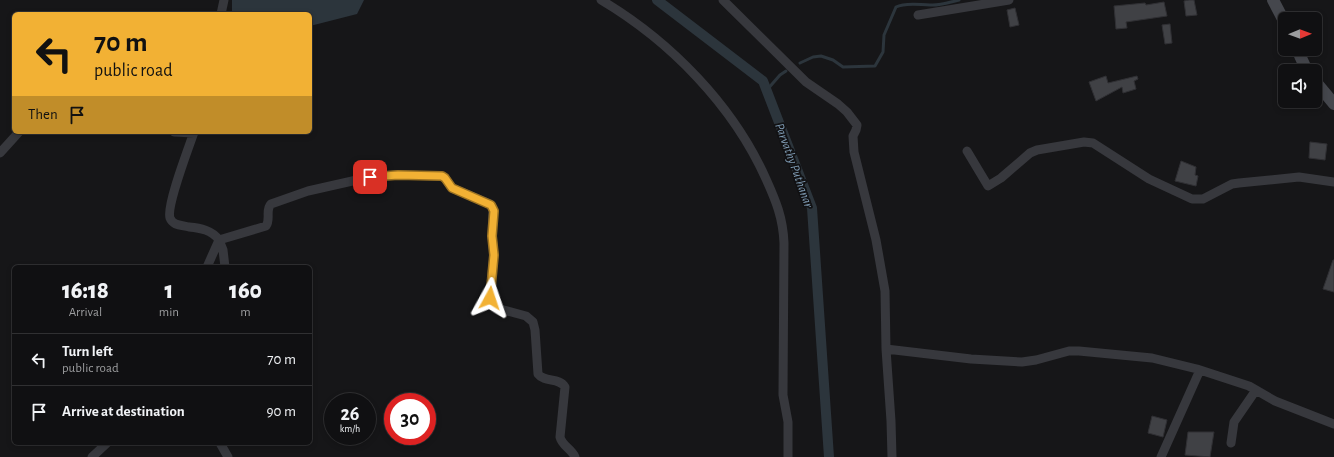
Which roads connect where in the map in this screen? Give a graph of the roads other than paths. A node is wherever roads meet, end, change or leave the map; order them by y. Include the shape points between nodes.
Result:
1 (224, 0) edge
2 (601, 0) edge
3 (723, 0) edge
4 (1009, 0) edge
5 (1273, 0) edge
6 (221, 12) edge
7 (1279, 12) edge
8 (918, 15) dead end
9 (1322, 89) edge
10 (1334, 104) edge
11 (17, 134) edge
12 (193, 134) edge
13 (967, 151) dead end
14 (0, 153) edge
15 (1334, 182) edge
16 (219, 240) junction
17 (208, 265) edge
18 (225, 265) edge
19 (886, 349) junction
20 (1200, 370) junction
21 (1256, 390) junction
22 (1334, 424) edge
23 (1231, 443) dead end
24 (105, 445) edge
25 (221, 445) edge
26 (92, 457) edge
27 (228, 457) edge
28 (575, 457) edge
29 (788, 457) edge
30 (892, 457) edge
31 (1161, 457) edge

1 - 6 street
2 - 29 street via 624,14 666,47 707,88 749,144 777,203 784,243 783,395 788,422
3 - 19 street via 806,82 838,104 857,125 853,145 883,274
4 - 8 street
5 - 7 main road
9 - 10 main road
11 - 14 street
12 - 16 street via 176,186 171,220 176,224 212,232
13 - 15 street via 988,186 1030,152 1084,142 1093,143 1149,179 1192,199 1202,199 1239,183 1299,178
16 - 17 street
16 - 18 street
16 - 28 street via 266,226 268,208 271,204 308,191 383,176 442,176 452,188 491,205 494,211 491,300 496,308 526,316 533,322 538,374 542,378 562,382 565,387 560,437
19 - 20 street via 1015,362 1036,360 1069,351 1106,353 1152,358
19 - 30 street
20 - 21 street
20 - 31 street
21 - 22 street via 1275,401
21 - 23 street via 1234,422
24 - 26 street
25 - 27 street

